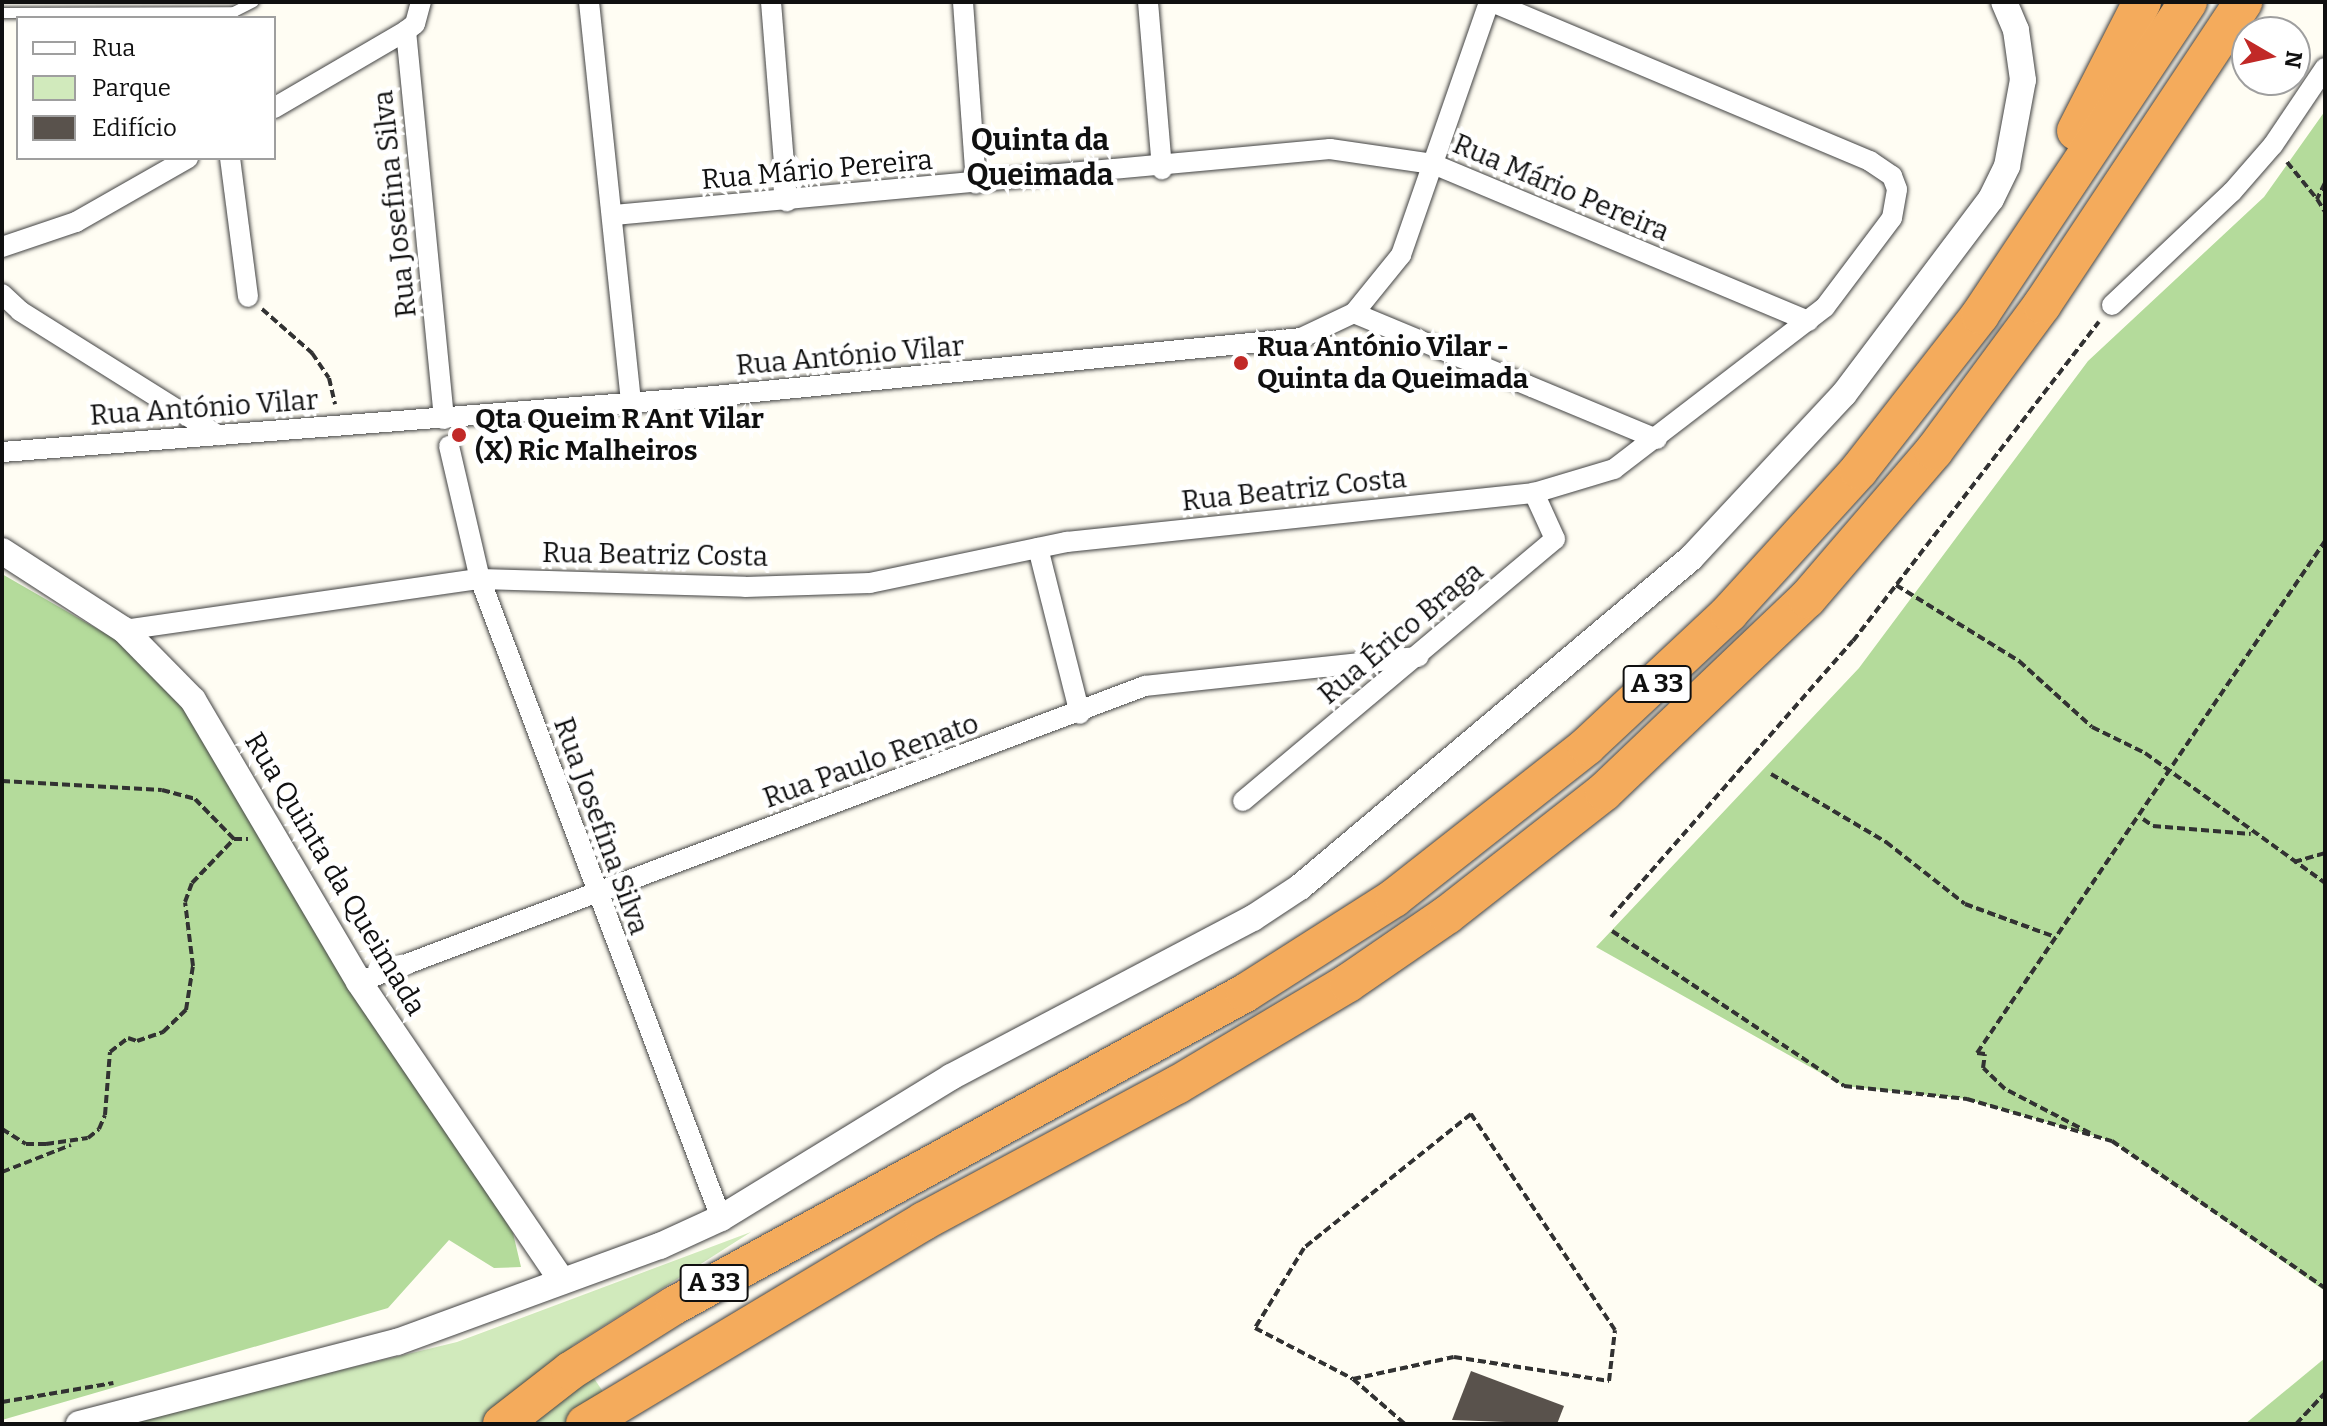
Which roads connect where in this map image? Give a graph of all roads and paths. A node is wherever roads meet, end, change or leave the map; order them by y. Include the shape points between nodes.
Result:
1 (254, 2) edge
2 (421, 2) edge
3 (589, 2) edge
4 (771, 2) edge
5 (963, 2) edge
6 (1148, 2) edge
7 (1490, 2) edge
8 (2004, 2) edge
9 (2142, 2) edge
10 (2188, 2) edge
11 (2246, 2) edge
12 (2, 13) edge
13 (406, 31) junction
14 (2325, 68) edge
15 (276, 107) edge
16 (2273, 145) junction
17 (184, 160) edge
18 (230, 160) edge
19 (1433, 164) junction
20 (1162, 169) junction
21 (2325, 183) edge
22 (976, 184) junction
23 (2317, 199) junction
24 (787, 201) junction
25 (2325, 212) edge
26 (614, 215) junction
27 (2, 247) edge
28 (2, 294) edge
29 (248, 297) joint
30 (2112, 305) joint
31 (1354, 313) junction
32 (1808, 321) junction
33 (631, 403) junction
34 (444, 419) junction
35 (337, 426) junction
36 (218, 435) junction
37 (1657, 439) junction
38 (449, 446) dead end
39 (2, 452) edge
40 (1534, 493) junction
41 (2325, 541) edge
42 (1038, 548) junction
43 (2, 551) edge
44 (480, 579) junction
45 (1896, 585) junction
46 (124, 630) junction
47 (1418, 657) junction
48 (1080, 714) junction
49 (2166, 773) junction
50 (1771, 774) dead end
51 (2, 781) edge
52 (1243, 801) dead end
53 (2143, 819) dead end
54 (2253, 834) junction
55 (234, 839) junction
56 (272, 839) junction
57 (1459, 849) junction
58 (2325, 853) edge
59 (2294, 862) junction
60 (2325, 883) edge
61 (595, 894) junction
62 (1611, 917) dead end
63 (1612, 931) dead end
64 (2055, 937) junction
65 (359, 982) junction
66 (2, 1129) edge
67 (2096, 1137) junction
68 (88, 1138) junction
69 (2, 1172) edge
70 (721, 1218) junction
71 (562, 1281) junction
72 (2325, 1288) edge
73 (1353, 1379) junction
74 (113, 1383) dead end
75 (2325, 1393) edge
76 (2, 1402) edge
77 (79, 1424) edge
78 (502, 1424) edge
79 (585, 1424) edge
80 (1405, 1424) edge
81 (2296, 1424) edge

1 - 12 lane via 234,12
2 - 13 street via 415,24
3 - 26 street
4 - 24 street
5 - 22 street
6 - 20 street
7 - 19 street, Rua António Vilar
7 - 32 street, Rua Beatriz Costa via 1870,161 1892,176 1898,204 1892,218 1825,307
8 - 70 street via 2021,53 2022,108 2007,166 1991,199 1844,394 1691,558 1300,887 1231,930 951,1077
9 - 57 highway via 2105,81 2033,203 1892,400 1749,566
10 - 57 highway, A 33 via 1980,315 1859,470 1661,680
11 - 79 highway, A 33 via 2042,305 1890,504 1738,669 1604,792 1447,915 1335,991 1177,1085 924,1221
13 - 15 street
13 - 34 street, Rua Josefina Silva
14 - 16 street
16 - 23 path
16 - 30 street via 2232,192
17 - 27 street via 76,222
18 - 29 street
19 - 20 street, Rua Mário Pereira via 1330,149
19 - 31 street, Rua António Vilar via 1401,255
19 - 32 street, Rua Mário Pereira
20 - 22 street, Rua Mário Pereira
21 - 23 path
22 - 24 street, Rua Mário Pereira
23 - 25 path
24 - 26 street, Rua Mário Pereira
26 - 33 street
28 - 36 street via 20,311
29 - 35 path via 312,353 329,378
30 - 45 path
31 - 33 street, Rua António Vilar via 1301,338 1276,343
31 - 37 street
32 - 37 street, Rua Beatriz Costa
33 - 34 street, Rua António Vilar
34 - 35 street, Rua António Vilar
35 - 36 street, Rua António Vilar
36 - 39 street, Rua António Vilar
37 - 40 street, Rua Beatriz Costa via 1614,469
38 - 44 street, Rua Josefina Silva
40 - 42 street, Rua Beatriz Costa
40 - 47 street, Rua Érico Braga via 1555,539
41 - 49 path
42 - 44 street, Rua Beatriz Costa via 870,583 745,587
42 - 48 street
43 - 46 street, Rua Quinta da Queimada
44 - 46 street, Rua Beatriz Costa
44 - 61 street, Rua Josefina Silva
45 - 49 path via 2019,661 2092,727 2145,753
45 - 62 path
46 - 56 street, Rua Quinta da Queimada via 193,700
47 - 48 street, Rua Paulo Renato via 1145,686
47 - 52 street, Rua Érico Braga
48 - 61 street, Rua Paulo Renato
49 - 54 path
49 - 64 path
50 - 64 path via 1886,842 1965,904
51 - 55 path via 162,790 195,799
53 - 54 path via 2153,826
54 - 59 path
55 - 56 path
55 - 68 path via 192,883 185,902 193,966 186,1010 163,1032 137,1041 128,1038 110,1052 105,1115
56 - 65 street, Rua Quinta da Queimada
57 - 78 highway, A 33 via 1245,993 675,1305 570,1371
58 - 59 path
59 - 60 path
61 - 65 street, Rua Paulo Renato
61 - 70 street, Rua Josefina Silva
63 - 67 path via 1844,1086 1967,1099
64 - 67 path via 1977,1053 1985,1054 1983,1068 2005,1089
65 - 71 street, Rua Quinta da Queimada
66 - 68 path via 26,1144
67 - 72 path via 2112,1141
68 - 69 path
70 - 71 street
71 - 77 street via 397,1342
73 - 73 path via 1454,1357 1609,1381 1615,1330 1471,1114 1304,1248 1255,1328
73 - 80 path
74 - 76 path
75 - 81 path

